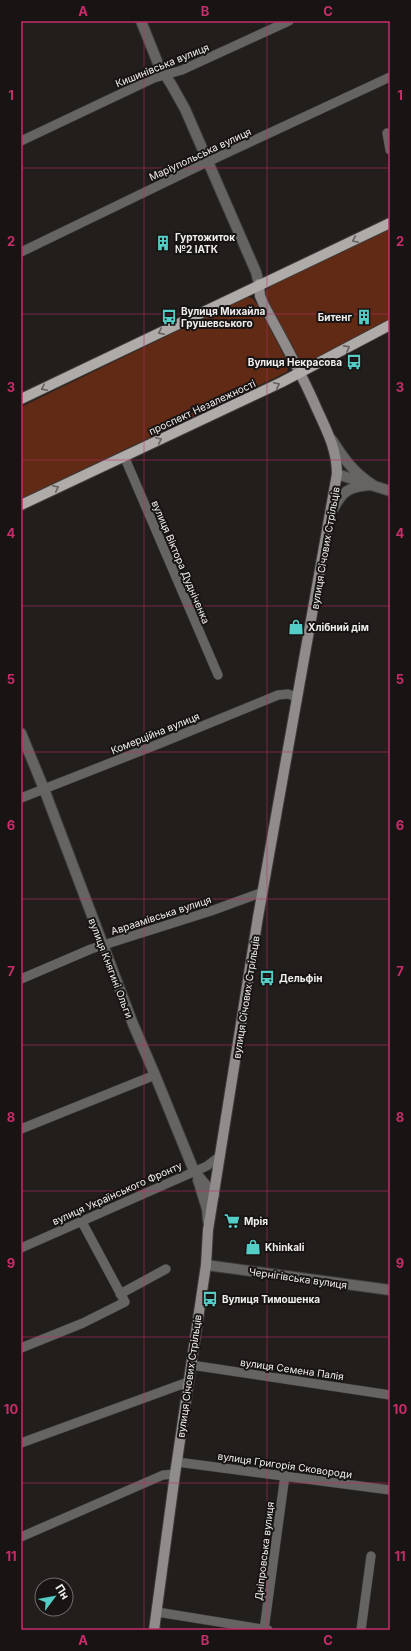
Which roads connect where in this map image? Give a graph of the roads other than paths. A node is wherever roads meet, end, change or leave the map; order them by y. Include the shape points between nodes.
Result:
1 (141, 21) edge
2 (289, 21) edge
3 (164, 76) junction
4 (390, 77) edge
5 (386, 133) dead end
6 (21, 141) edge
7 (390, 150) edge
8 (209, 162) junction
9 (390, 223) edge
10 (21, 252) edge
11 (259, 284) junction
12 (390, 325) edge
13 (300, 372) junction
14 (21, 399) edge
15 (330, 436) junction
16 (124, 456) junction
17 (337, 474) junction
18 (373, 485) junction
19 (390, 491) edge
20 (21, 505) edge
21 (330, 515) junction
22 (218, 675) dead end
23 (297, 696) junction
24 (21, 733) edge
25 (44, 789) junction
26 (21, 798) edge
27 (264, 892) junction
28 (102, 946) junction
29 (21, 979) edge
30 (156, 1075) junction
31 (21, 1129) edge
32 (220, 1156) junction
33 (194, 1171) junction
34 (214, 1195) junction
35 (82, 1222) junction
36 (208, 1230) junction
37 (21, 1248) edge
38 (206, 1266) junction
39 (166, 1269) dead end
40 (390, 1290) edge
41 (120, 1294) junction
42 (21, 1348) edge
43 (190, 1365) junction
44 (188, 1382) junction
45 (390, 1395) edge
46 (21, 1443) edge
47 (177, 1462) junction
48 (175, 1474) junction
49 (285, 1475) junction
50 (390, 1490) edge
51 (21, 1537) edge
52 (371, 1556) dead end
53 (157, 1612) junction
54 (154, 1630) edge
55 (264, 1630) edge
56 (268, 1630) edge
57 (361, 1630) edge

1 - 3 street
2 - 3 street, Кишинівська вулиця
3 - 6 street, Кишинівська вулиця via 154,78
3 - 8 street via 185,109
4 - 8 street, Маріупольська вулиця
5 - 7 street
8 - 10 street, Маріупольська вулиця
8 - 11 street
9 -> 11 main road
11 - 13 main road via 264,305
11 -> 14 main road
13 -> 12 main road, проспект Незалежності
13 - 15 main road, вулиця Січових Стрільців
16 -> 13 main road, проспект Незалежності
15 - 17 main road, вулиця Січових Стрільців
15 - 18 street via 350,467
20 -> 16 main road, проспект Незалежності
16 - 22 street, вулиця Віктора Дудніченка
17 - 18 street
17 - 21 main road, вулиця Січових Стрільців
18 - 19 street
18 - 21 street via 358,486 345,492
21 - 23 main road, вулиця Січових Стрільців
23 - 25 street, Комерційна вулиця via 278,695
23 - 27 main road, вулиця Січових Стрільців
24 - 25 street, вулиця Княгині Ольги
25 - 26 street, Комерційна вулиця
25 - 28 street, вулиця Княгині Ольги
27 - 28 street, Авраамівська вулиця
27 - 32 main road, вулиця Січових Стрільців
28 - 29 street, Авраамівська вулиця
28 - 30 street, вулиця Княгині Ольги
30 - 31 street
30 - 33 street, вулиця Княгині Ольги
32 - 33 street, вулиця Українського Фронту via 207,1166
32 - 34 main road, вулиця Січових Стрільців
33 - 34 street, вулиця Княгині Ольги
33 - 35 street, вулиця Українського Фронту
33 - 36 street via 203,1192
34 - 36 main road, вулиця Січових Стрільців
35 - 37 street, вулиця Українського Фронту
35 - 41 street
36 - 38 main road, вулиця Січових Стрільців
38 - 40 street, Чернігівська вулиця
38 - 43 main road, вулиця Січових Стрільців
39 - 41 street
41 - 42 street via 124,1302 83,1323
43 - 44 main road, вулиця Січових Стрільців
43 - 45 street, вулиця Семена Палія
44 - 46 street
44 - 47 main road, вулиця Січових Стрільців
47 - 48 main road, вулиця Січових Стрільців
47 - 49 street, вулиця Григорія Сковороди
48 - 51 street via 163,1475
48 - 53 main road, вулиця Січових Стрільців
49 - 50 street, вулиця Григорія Сковороди
49 - 55 street, Дніпровська вулиця
52 - 57 street
53 - 54 main road, вулиця Січових Стрільців
53 - 55 street
55 - 56 street

